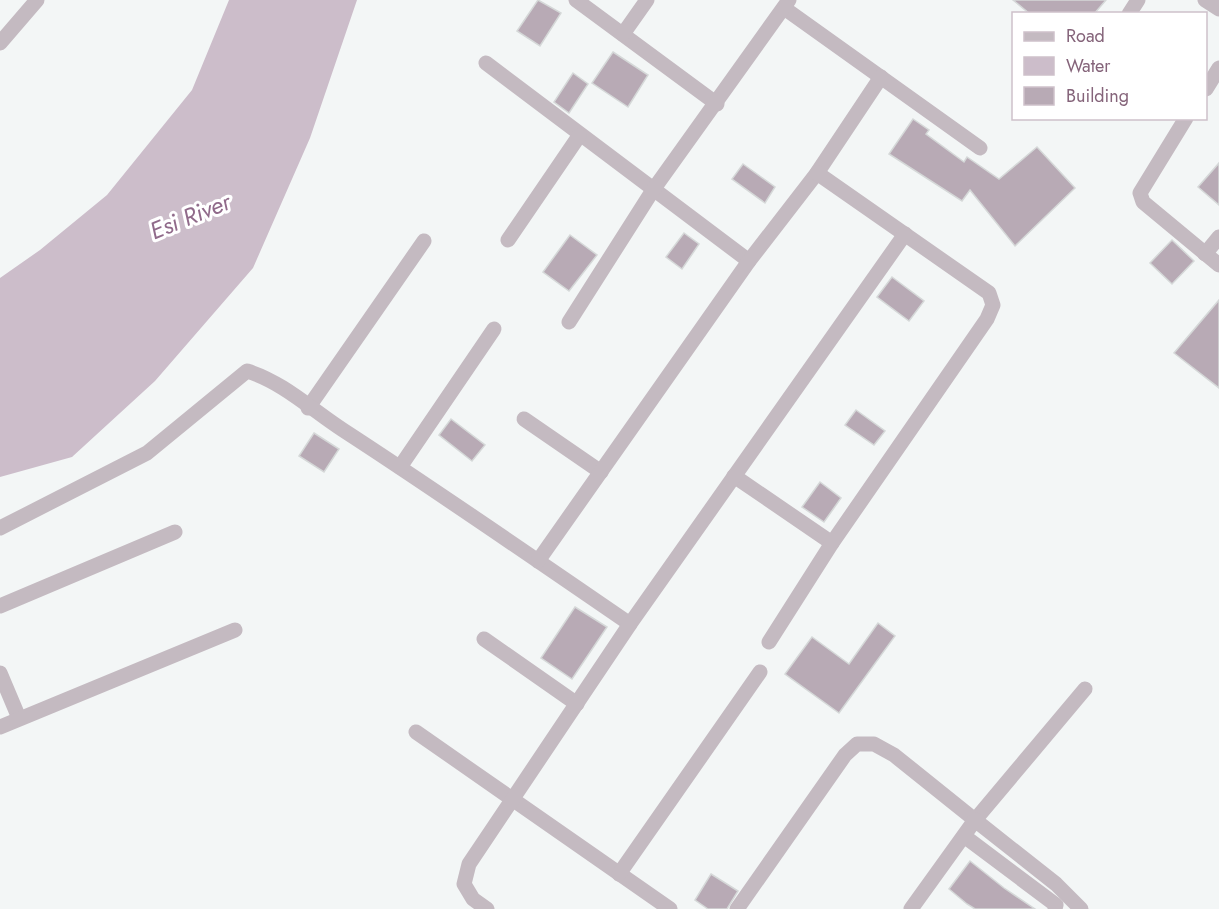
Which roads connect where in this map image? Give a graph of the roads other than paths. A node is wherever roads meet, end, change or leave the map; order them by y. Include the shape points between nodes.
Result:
1 (38, 0) edge
2 (576, 0) edge
3 (647, 0) edge
4 (1205, 0) edge
5 (786, 4) edge
6 (1219, 9) edge
7 (623, 34) junction
8 (0, 43) edge
9 (486, 63) dead end
10 (1219, 68) edge
11 (881, 77) junction
12 (1207, 87) edge
13 (717, 104) junction
14 (1185, 120) edge
15 (579, 136) junction
16 (980, 148) dead end
17 (817, 173) junction
18 (653, 190) junction
19 (905, 234) junction
20 (1219, 237) edge
21 (508, 240) dead end
22 (424, 241) dead end
23 (1205, 254) junction
24 (749, 261) junction
25 (1219, 266) edge
26 (570, 322) dead end
27 (494, 329) dead end
28 (308, 408) junction
29 (524, 419) dead end
30 (400, 467) junction
31 (601, 471) junction
32 (734, 476) junction
33 (0, 528) edge
34 (175, 532) dead end
35 (832, 543) junction
36 (538, 561) junction
37 (0, 606) edge
38 (630, 624) junction
39 (235, 630) dead end
40 (484, 639) dead end
41 (769, 642) dead end
42 (760, 672) dead end
43 (0, 673) edge
44 (1085, 689) dead end
45 (577, 704) junction
46 (19, 718) junction
47 (0, 727) edge
48 (416, 732) dead end
49 (512, 800) junction
50 (975, 820) junction
51 (964, 836) junction
52 (620, 874) junction
53 (479, 907) edge
54 (670, 909) edge
55 (737, 909) edge
56 (912, 909) edge
57 (1055, 909) edge
58 (1081, 909) edge

1 - 8 street
2 - 7 street
3 - 7 street
4 - 6 street
5 - 11 street
5 - 13 street
7 - 13 street
9 - 15 street
10 - 12 street
11 - 16 street
11 - 17 street
13 - 18 street
14 - 23 street via 1140,193 1143,202
15 - 18 street
15 - 21 street
17 - 19 street
17 - 24 street
18 - 24 street
18 - 26 street
19 - 32 street
19 - 35 street via 989,293 993,305
20 - 23 street
22 - 28 street
23 - 25 street
24 - 31 street
27 - 30 street
28 - 30 street
28 - 33 street via 268,377 247,370 147,453
29 - 31 street
30 - 36 street
31 - 36 street
32 - 35 street
32 - 38 street
34 - 37 street
35 - 41 street
36 - 38 street
38 - 45 street
39 - 46 street
40 - 45 street
42 - 52 street
43 - 46 street
44 - 50 street
45 - 49 street
46 - 47 street
48 - 49 street
49 - 52 street
49 - 53 street via 469,864 465,884
50 - 51 street
50 - 55 street via 894,755 874,744 857,744
50 - 58 street via 1056,884
51 - 56 street
51 - 57 street via 1056,905
52 - 54 street

